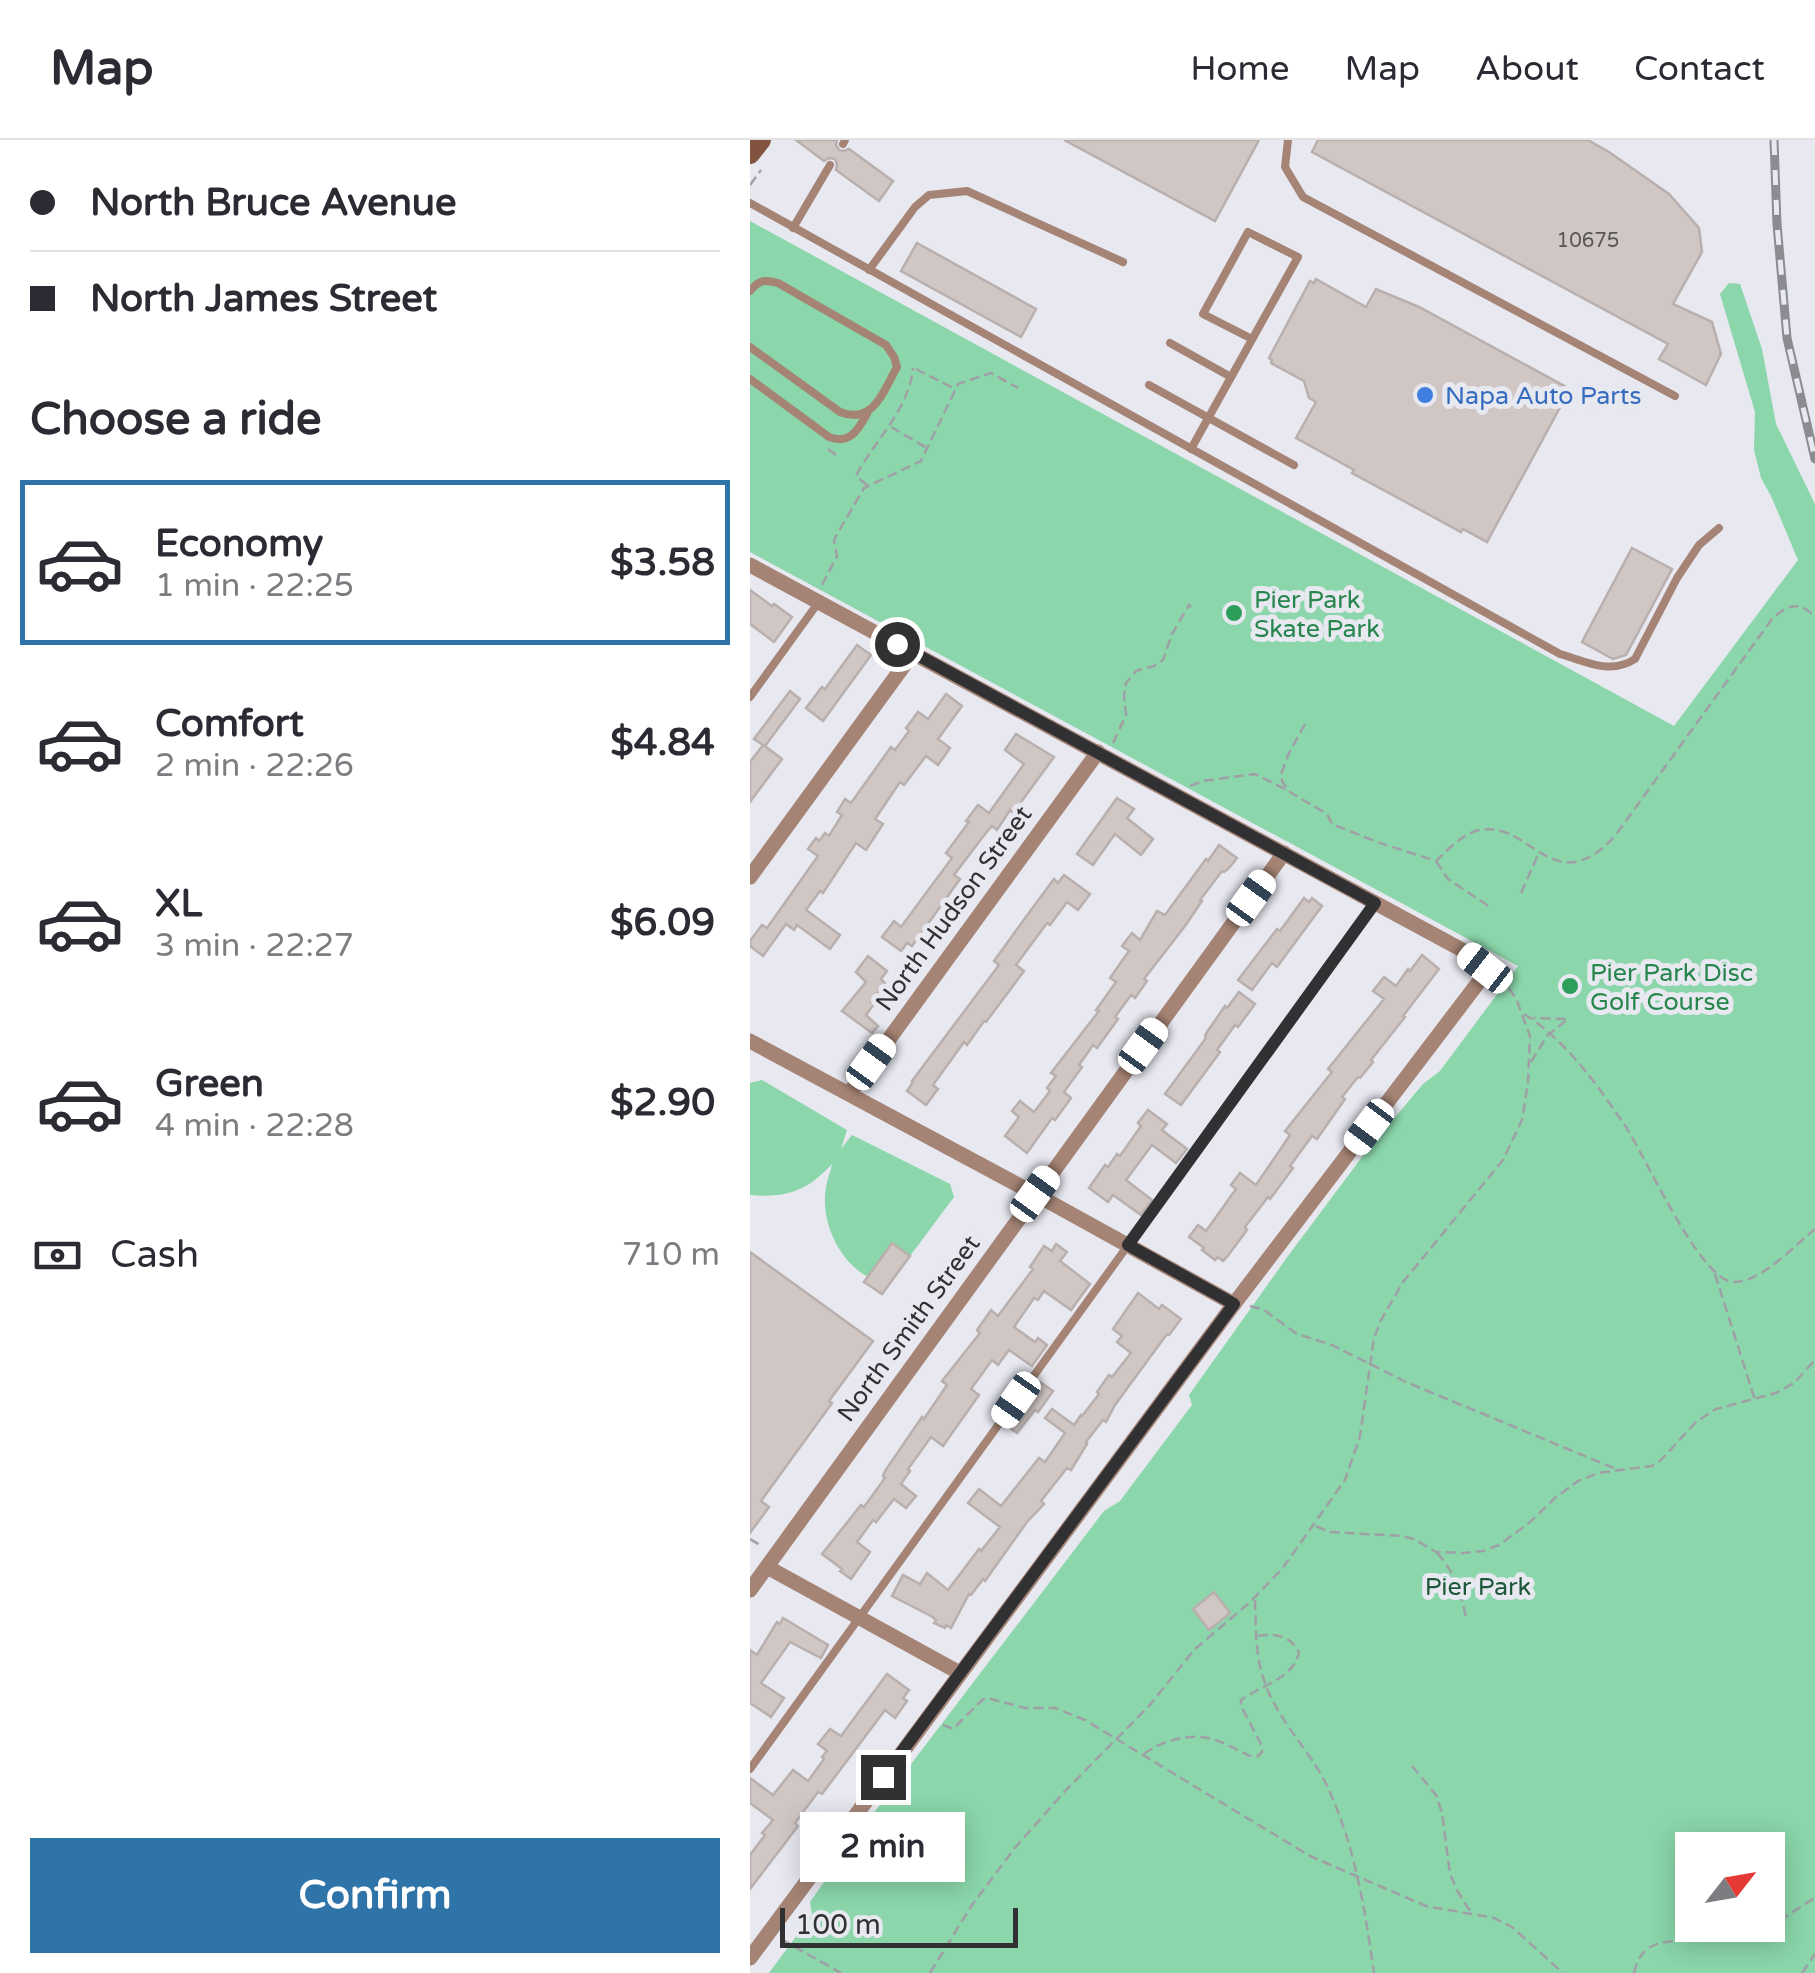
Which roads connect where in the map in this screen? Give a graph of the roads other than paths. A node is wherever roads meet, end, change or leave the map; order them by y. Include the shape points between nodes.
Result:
1 (760, 140) edge
2 (1288, 140) edge
3 (750, 154) edge
4 (830, 166) dead end
5 (750, 203) edge
6 (794, 228) junction
7 (1123, 262) dead end
8 (869, 270) junction
9 (750, 291) edge
10 (1252, 339) junction
11 (1170, 343) dead end
12 (750, 346) edge
13 (1231, 377) junction
14 (750, 379) edge
15 (1149, 385) dead end
16 (1675, 396) dead end
17 (870, 410) junction
18 (1209, 416) junction
19 (1191, 448) junction
20 (1294, 465) dead end
21 (1719, 528) dead end
22 (750, 565) edge
23 (816, 601) junction
24 (913, 653) junction
25 (750, 697) edge
26 (1102, 754) junction
27 (1284, 853) junction
28 (750, 877) edge
29 (1375, 903) junction
30 (750, 1041) edge
31 (848, 1094) junction
32 (1035, 1194) junction
33 (1128, 1245) junction
34 (1234, 1304) junction
35 (766, 1568) junction
36 (750, 1590) edge
37 (859, 1618) junction
38 (960, 1674) junction
39 (750, 1769) edge
40 (750, 1958) edge

1 - 3 main road
2 - 16 lane via 1285,167 1303,197
4 - 6 lane
5 - 6 lane
6 - 8 lane
7 - 8 lane via 967,191 929,195
8 - 19 lane
9 - 17 lane via 758,282 778,283 886,345 897,367
10 - 10 lane via 1298,257 1248,232 1203,314
10 - 13 lane
11 - 13 lane
12 - 17 lane via 840,412 862,416
13 - 18 lane
14 - 17 lane via 839,441 856,432
15 - 18 lane
18 - 19 lane
18 - 20 lane
19 - 21 lane via 1560,654 1604,668 1636,658 1698,545
22 - 23 street
23 - 24 street
23 - 25 lane
24 - 26 street
24 - 28 street
26 - 27 street
26 - 31 street, North Hudson Street
27 - 29 street
27 - 32 street, North Smith Street
29 - 33 lane
29 - 34 street via 1466,952 1485,968 1482,979
30 - 31 street
31 - 32 street
32 - 33 street
32 - 35 street, North Smith Street
33 - 34 street
33 - 37 lane
34 - 38 street
35 - 36 street, North Smith Street
35 - 37 street
37 - 38 street
37 - 39 lane
38 - 40 street

